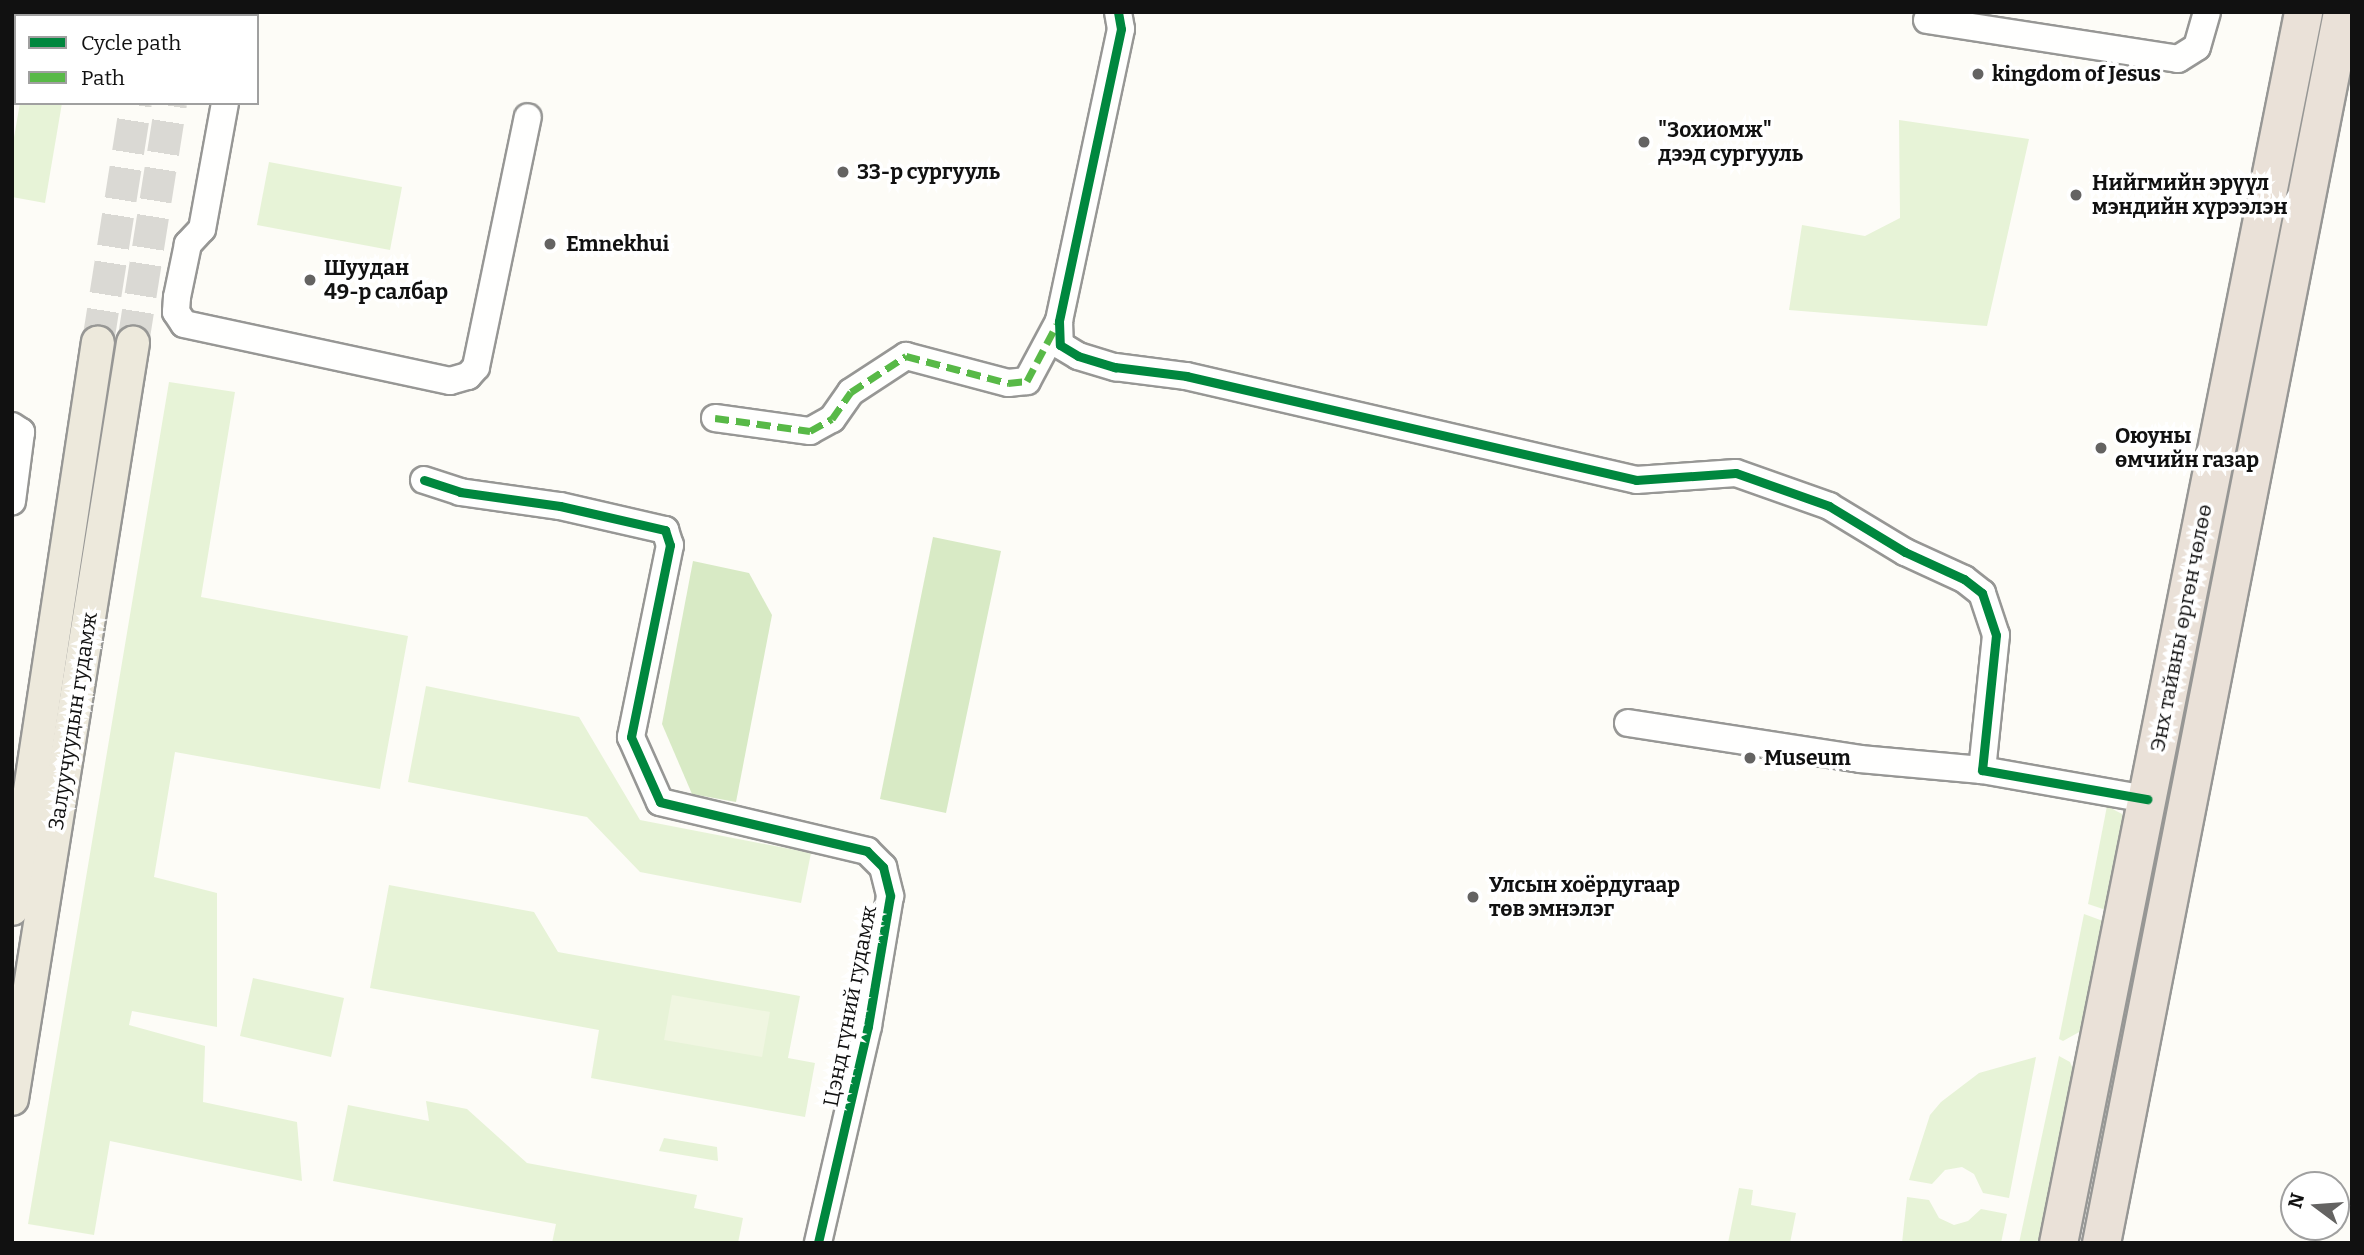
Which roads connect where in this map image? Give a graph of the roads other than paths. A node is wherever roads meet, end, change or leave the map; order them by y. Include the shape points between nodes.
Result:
1 (1118, 12) edge
2 (2207, 12) edge
3 (2303, 12) edge
4 (2342, 19) edge
5 (1927, 20) dead end
6 (225, 105) edge
7 (528, 117) dead end
8 (1059, 321) junction
9 (98, 342) tunnel mouth
10 (133, 344) tunnel mouth
11 (715, 418) dead end
12 (12, 426) edge
13 (424, 480) dead end
14 (12, 501) edge
15 (1628, 723) dead end
16 (1982, 770) junction
17 (2147, 799) junction
18 (12, 909) edge
19 (12, 1099) edge
20 (818, 1243) edge
21 (2058, 1243) edge
22 (2101, 1243) edge

1 - 8 street via 1121,29
2 - 5 street via 2197,47 2178,59 1944,19
3 - 17 highway, Энх тайвны өргөн чөлөө
4 - 22 highway, Энх тайвны өргөн чөлөө
6 - 7 street via 202,229 188,244 177,297 176,312 184,324 450,381 468,376 476,367
8 - 11 street via 1027,381 1008,383 906,356 851,392 832,419 810,431
8 - 16 street via 1060,345 1078,356 1115,367 1186,376 1636,480 1736,474 1829,506 1982,593 1996,635
9 - 18 main road, Залуучуудын гудамж
10 - 19 main road, Залуучуудын гудамж
12 - 14 street via 21,432
13 - 20 street, Цэнд гүний гудамж via 460,492 560,506 664,530 670,545 631,737 660,802 867,851 883,867 890,896 867,1026
15 - 16 street via 1860,759
16 - 17 street
17 - 21 highway, Энх тайвны өргөн чөлөө

